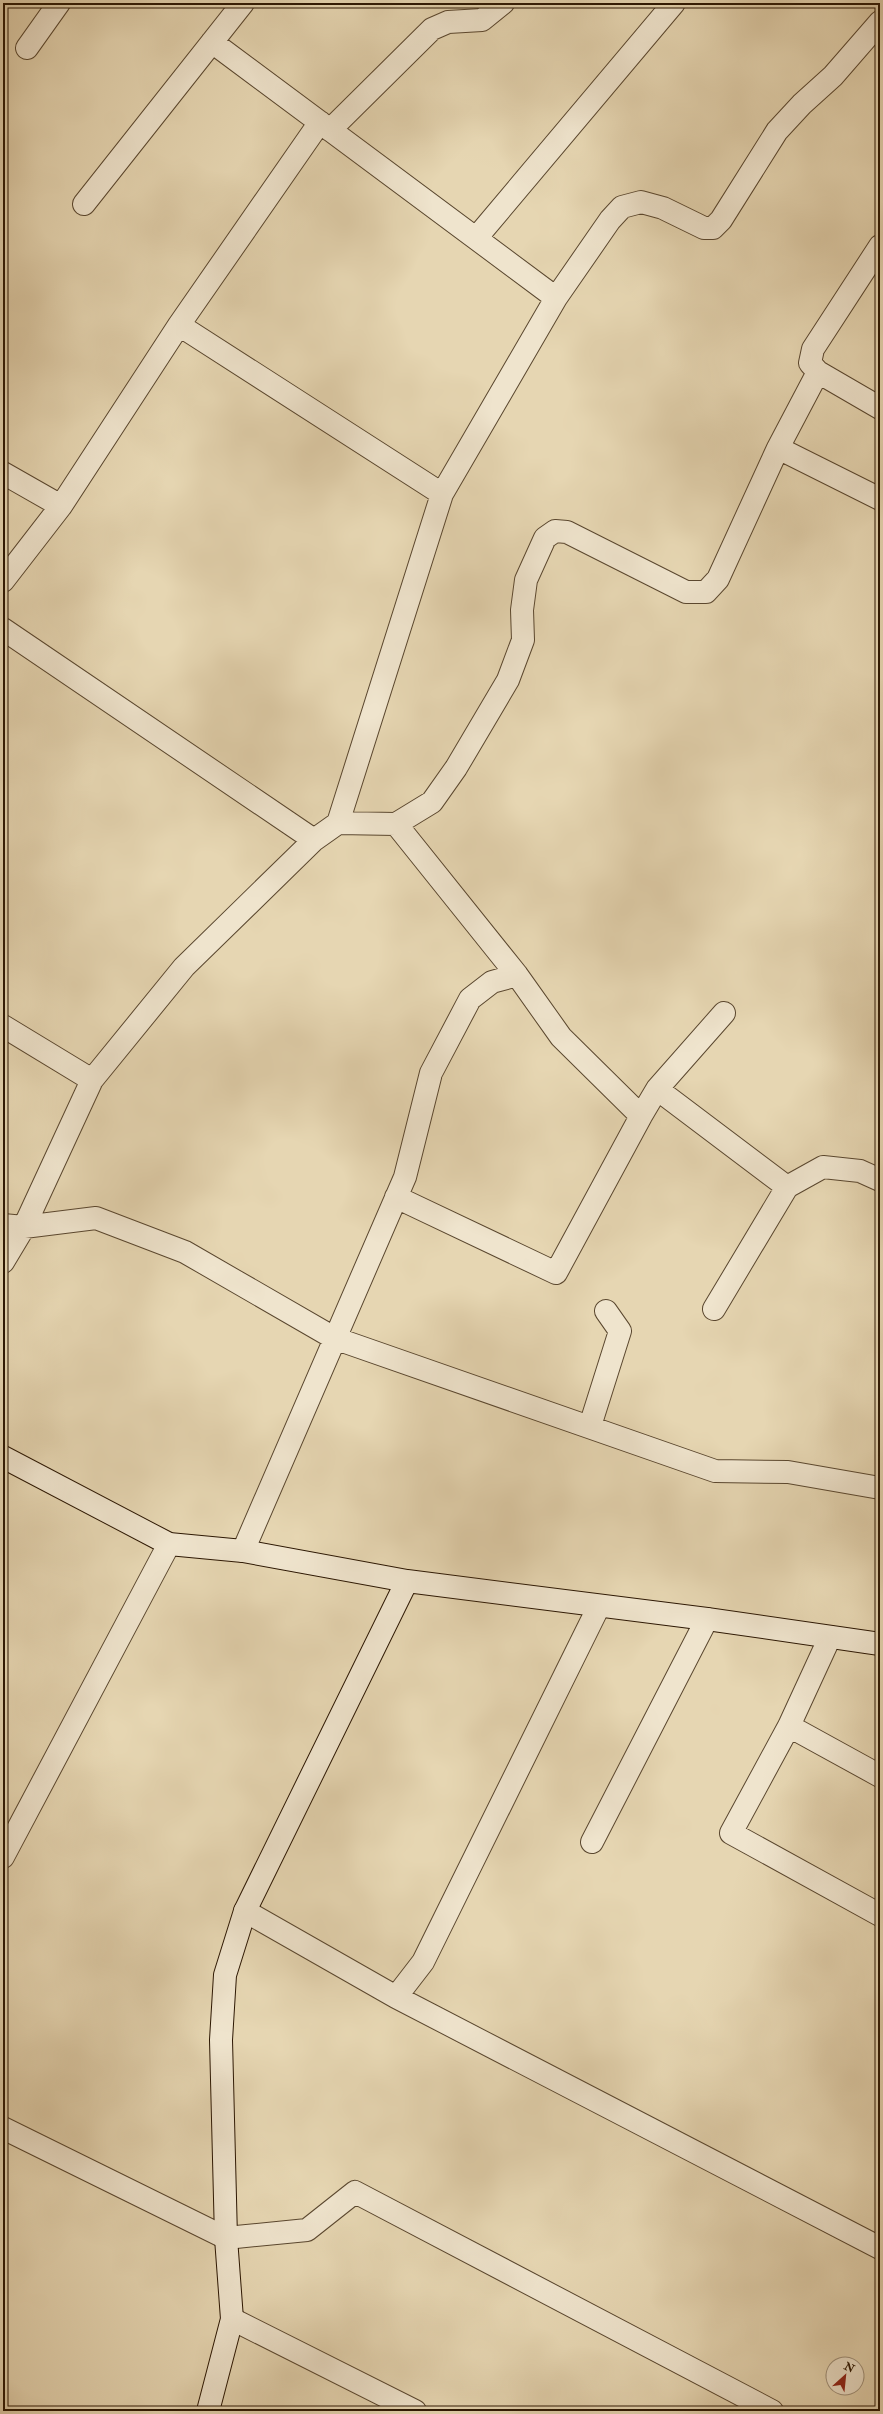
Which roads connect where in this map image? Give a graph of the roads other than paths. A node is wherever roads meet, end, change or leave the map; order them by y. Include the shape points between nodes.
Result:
1 (59, 3) edge
2 (243, 3) edge
3 (503, 3) edge
4 (674, 3) edge
5 (880, 22) edge
6 (212, 42) junction
7 (27, 48) dead end
8 (325, 126) junction
9 (84, 204) dead end
10 (477, 237) junction
11 (880, 246) edge
12 (556, 298) junction
13 (180, 325) junction
14 (818, 372) junction
15 (880, 408) edge
16 (778, 448) junction
17 (3, 473) edge
18 (442, 494) junction
19 (880, 499) edge
20 (61, 506) junction
21 (3, 581) edge
22 (3, 629) edge
23 (338, 823) junction
24 (396, 824) junction
25 (314, 840) junction
26 (517, 975) junction
27 (724, 1013) dead end
28 (3, 1026) edge
29 (92, 1080) junction
30 (657, 1089) junction
31 (641, 1116) junction
32 (880, 1180) edge
33 (787, 1187) junction
34 (396, 1197) junction
35 (13, 1226) edge
36 (3, 1262) edge
37 (714, 1310) dead end
38 (606, 1311) dead end
39 (334, 1338) junction
40 (590, 1426) junction
41 (3, 1457) edge
42 (880, 1488) edge
43 (169, 1544) junction
44 (243, 1551) junction
45 (407, 1581) junction
46 (599, 1606) junction
47 (707, 1619) junction
48 (830, 1637) junction
49 (880, 1644) edge
50 (790, 1726) junction
51 (880, 1776) edge
52 (592, 1842) dead end
53 (3, 1857) edge
54 (245, 1911) junction
55 (880, 1915) edge
56 (396, 1997) junction
57 (3, 2128) edge
58 (226, 2238) junction
59 (880, 2248) edge
60 (232, 2319) junction
61 (208, 2411) edge
62 (414, 2411) edge
63 (772, 2411) edge

1 - 7 street
2 - 6 street
3 - 8 street via 482,20 448,22 432,30
4 - 10 street
5 - 12 street via 833,76 777,131 721,220 713,228 704,228 662,208 641,202 622,207 610,220
6 - 8 street
6 - 9 street
8 - 10 street
8 - 13 street
10 - 12 street
11 - 14 street via 813,349 810,363
12 - 18 street
13 - 18 street
13 - 20 street
14 - 15 street
14 - 16 street
16 - 19 street
16 - 24 street via 718,579 706,592 686,592 567,532 555,531 545,538 526,580 522,610 523,640 508,680 456,768 432,802
17 - 20 street
18 - 23 street
20 - 21 street
22 - 25 street
23 - 24 street
23 - 25 street
24 - 26 street
25 - 29 street via 184,968
26 - 31 street via 561,1037
26 - 34 street via 492,982 470,999 431,1073 405,1177
27 - 30 street
28 - 29 street
29 - 35 street
30 - 31 street
30 - 33 street
31 - 34 street via 556,1273
32 - 33 street via 860,1171 823,1167
33 - 37 street
34 - 39 street
35 - 36 street
35 - 39 street via 96,1218 185,1252
38 - 40 street via 620,1331
39 - 40 street
39 - 44 street
40 - 42 street via 716,1470 788,1472
41 - 43 street
43 - 44 street
43 - 53 street
44 - 45 street
45 - 46 street
45 - 54 street
46 - 47 street
46 - 56 street via 423,1962
47 - 48 street
47 - 52 street
48 - 49 street
48 - 50 street
50 - 51 street
50 - 55 street via 731,1833
54 - 56 street
54 - 58 street via 225,1975 221,2040
56 - 59 street
57 - 58 street
58 - 60 street
58 - 63 street via 307,2230 355,2192
60 - 61 street
60 - 62 street

